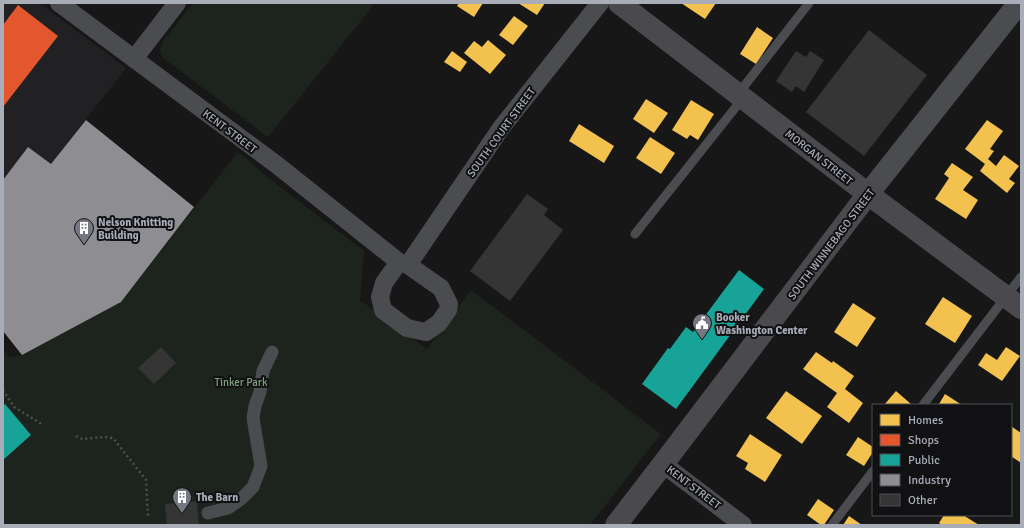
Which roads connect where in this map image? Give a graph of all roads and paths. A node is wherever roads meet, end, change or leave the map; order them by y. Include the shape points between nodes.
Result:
1 (59, 3) edge
2 (177, 3) edge
3 (600, 3) edge
4 (619, 3) edge
5 (809, 3) edge
6 (1019, 3) edge
7 (134, 59) junction
8 (741, 96) junction
9 (868, 194) junction
10 (635, 234) dead end
11 (403, 264) joint
12 (1021, 277) edge
13 (1013, 302) edge
14 (272, 352) dead end
15 (3, 390) edge
16 (924, 404) edge
17 (43, 425) dead end
18 (76, 436) dead end
19 (663, 464) junction
20 (872, 472) edge
21 (208, 513) dead end
22 (148, 518) dead end
23 (616, 525) edge
24 (743, 525) edge
25 (832, 525) edge

1 - 7 street, KENT STREET
2 - 7 street
3 - 11 street, SOUTH COURT STREET via 501,128
4 - 8 main road, MORGAN STREET
5 - 8 lane
6 - 9 street, SOUTH WINNEBAGO STREET
7 - 11 street, KENT STREET via 277,165
8 - 9 main road, MORGAN STREET
8 - 10 lane
9 - 13 main road, MORGAN STREET
9 - 19 main road, SOUTH WINNEBAGO STREET
12 - 13 lane
13 - 16 lane
14 - 21 street via 263,371 260,392 254,406 253,418 261,466 253,487 228,508
15 - 17 path via 14,407
18 - 22 path via 82,439 113,438 146,480
19 - 23 main road, SOUTH WINNEBAGO STREET
19 - 24 street, KENT STREET
20 - 25 lane

